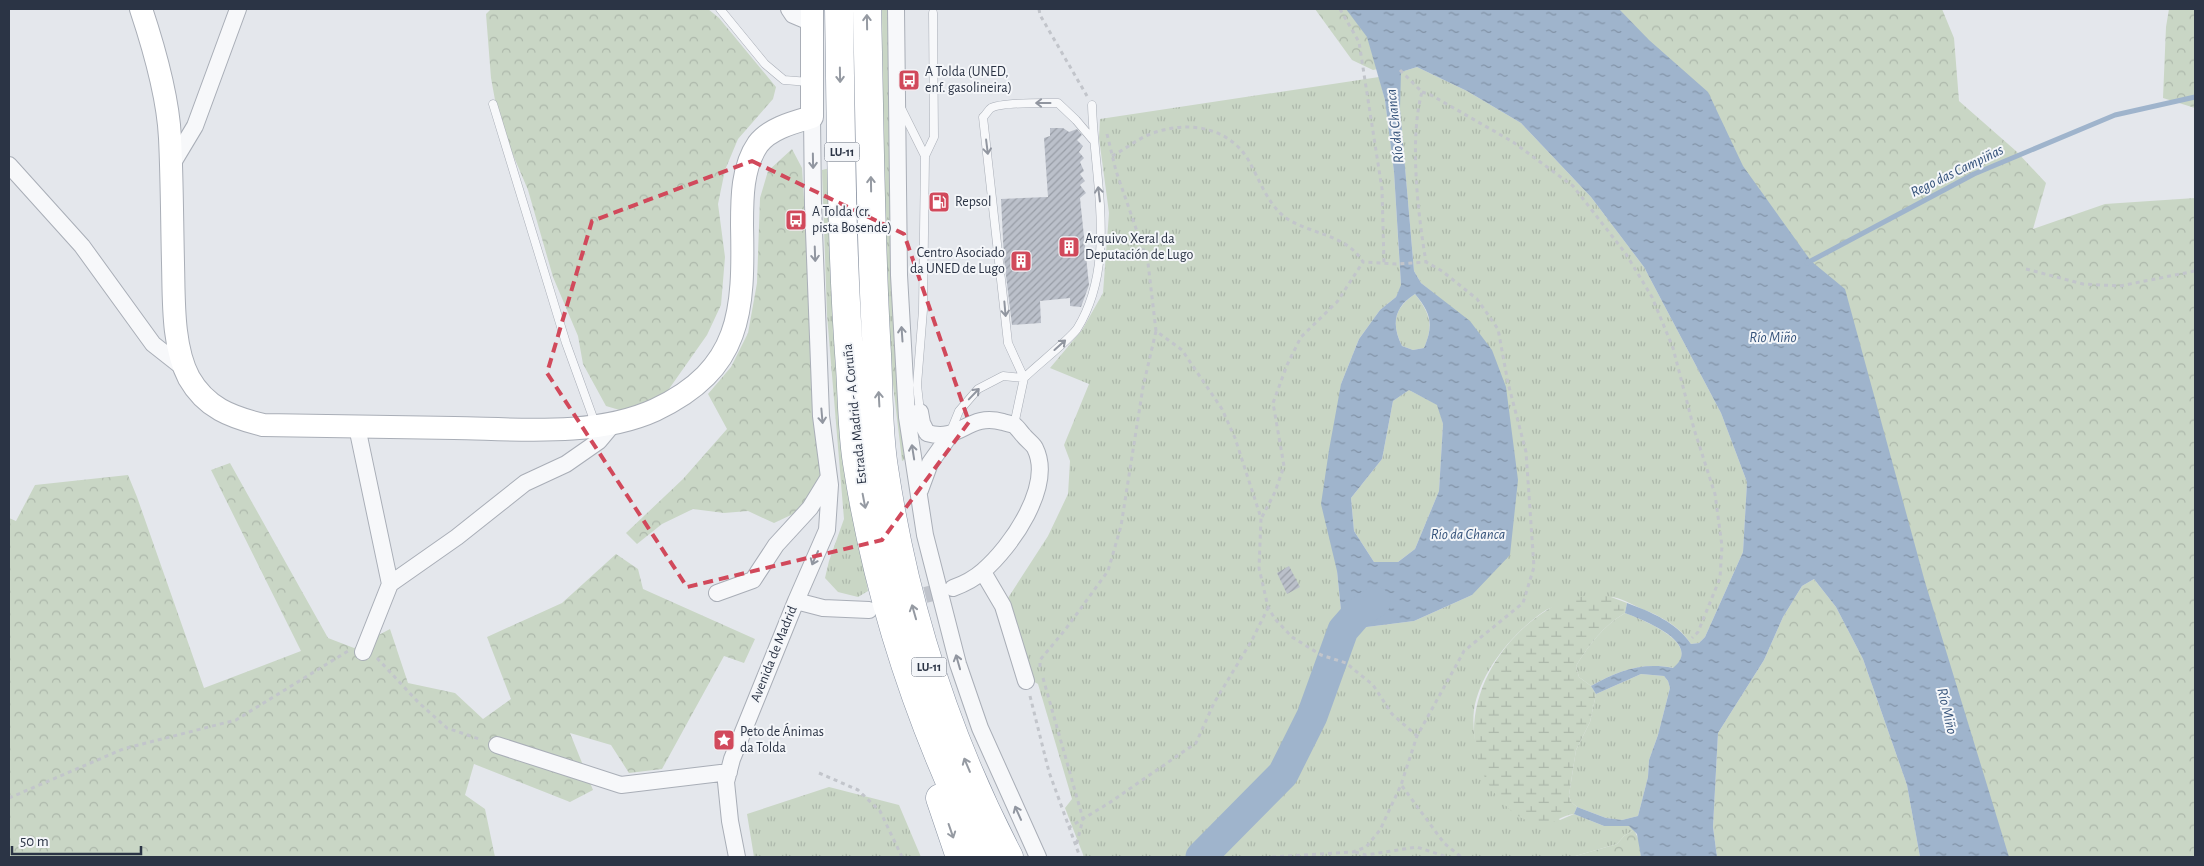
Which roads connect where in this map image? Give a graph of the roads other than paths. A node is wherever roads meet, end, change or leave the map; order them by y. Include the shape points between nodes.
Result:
1 (141, 9) edge
2 (238, 9) edge
3 (720, 9) edge
4 (789, 9) edge
5 (839, 9) edge
6 (867, 9) edge
7 (896, 9) edge
8 (933, 13) dead end
9 (812, 16) edge
10 (813, 82) junction
11 (896, 97) junction
12 (996, 97) dead end
13 (493, 104) dead end
14 (1092, 105) road end
15 (998, 107) junction
16 (812, 117) junction
17 (1093, 140) junction
18 (925, 156) junction
19 (9, 165) edge
20 (171, 166) junction
21 (186, 370) junction
22 (1024, 378) junction
23 (914, 415) junction
24 (605, 424) junction
25 (1014, 426) junction
26 (356, 427) junction
27 (950, 435) junction
28 (829, 477) junction
29 (919, 492) junction
30 (876, 565) junction
31 (982, 572) junction
32 (390, 584) junction
33 (953, 588) tunnel mouth
34 (717, 593) dead end
35 (796, 601) junction
36 (869, 610) dead end
37 (363, 652) road end
38 (1026, 681) road end
39 (497, 745) road end
40 (728, 772) junction
41 (737, 857) edge
42 (960, 857) edge
43 (985, 857) edge
44 (1010, 857) edge
45 (1038, 857) edge

1 - 20 street via 156,56 170,135
2 - 20 street via 195,126
3 - 10 lane via 765,64 784,80
4 - 9 street via 793,15
5 -> 30 highway, Estrada Madrid - A Coruña / LU-11 via 844,296 857,462
44 -> 6 highway, Estrada Madrid - A Coruña / LU-11 via 990,819 931,673 900,561 883,465 874,317
7 - 11 street
8 - 18 lane via 934,137
9 - 10 street
10 - 16 street
11 - 18 lane
23 -> 11 street via 898,275
12 - 15 lane
13 - 24 lane via 566,342
14 - 17 lane
17 -> 15 lane via 1058,103
15 -> 22 lane via 991,108 984,117 1008,343
16 - 24 street via 774,130 759,143 749,164 742,193 743,279 737,322 723,354 705,377 679,397 653,410
16 -> 28 street, Avenida de Madrid via 821,416
22 -> 17 lane via 1076,330 1094,293 1102,219
18 - 23 lane via 923,310
19 - 21 street via 82,246 153,344
20 - 21 street via 174,302 180,359
21 - 26 street via 207,402 232,417 263,425
22 - 25 lane
27 -> 22 lane via 959,410 978,389 1003,376
23 - 27 street via 927,433
29 -> 23 street
24 - 26 street via 539,430
24 - 32 street via 599,441 566,464 525,483 457,537
25 - 27 street via 991,419 977,421
25 - 31 street via 1034,448 1039,469 1037,491 1027,515 1004,550
26 - 32 street
27 - 29 street via 930,463
28 - 34 street via 810,508 776,545 753,580
28 -> 35 street, Avenida de Madrid via 828,530
45 -> 29 street via 980,728 958,664 925,535
30 -> 42 highway via 898,675
30 - 43 highway, Estrada Madrid - A Coruña / LU-11 via 916,697 962,812
31 - 33 street
31 - 38 street via 1003,606
32 - 37 street
35 - 36 street via 823,608
35 - 40 street, Avenida de Madrid
39 - 40 street via 620,785
40 - 41 street, Avenida de Madrid via 730,821

